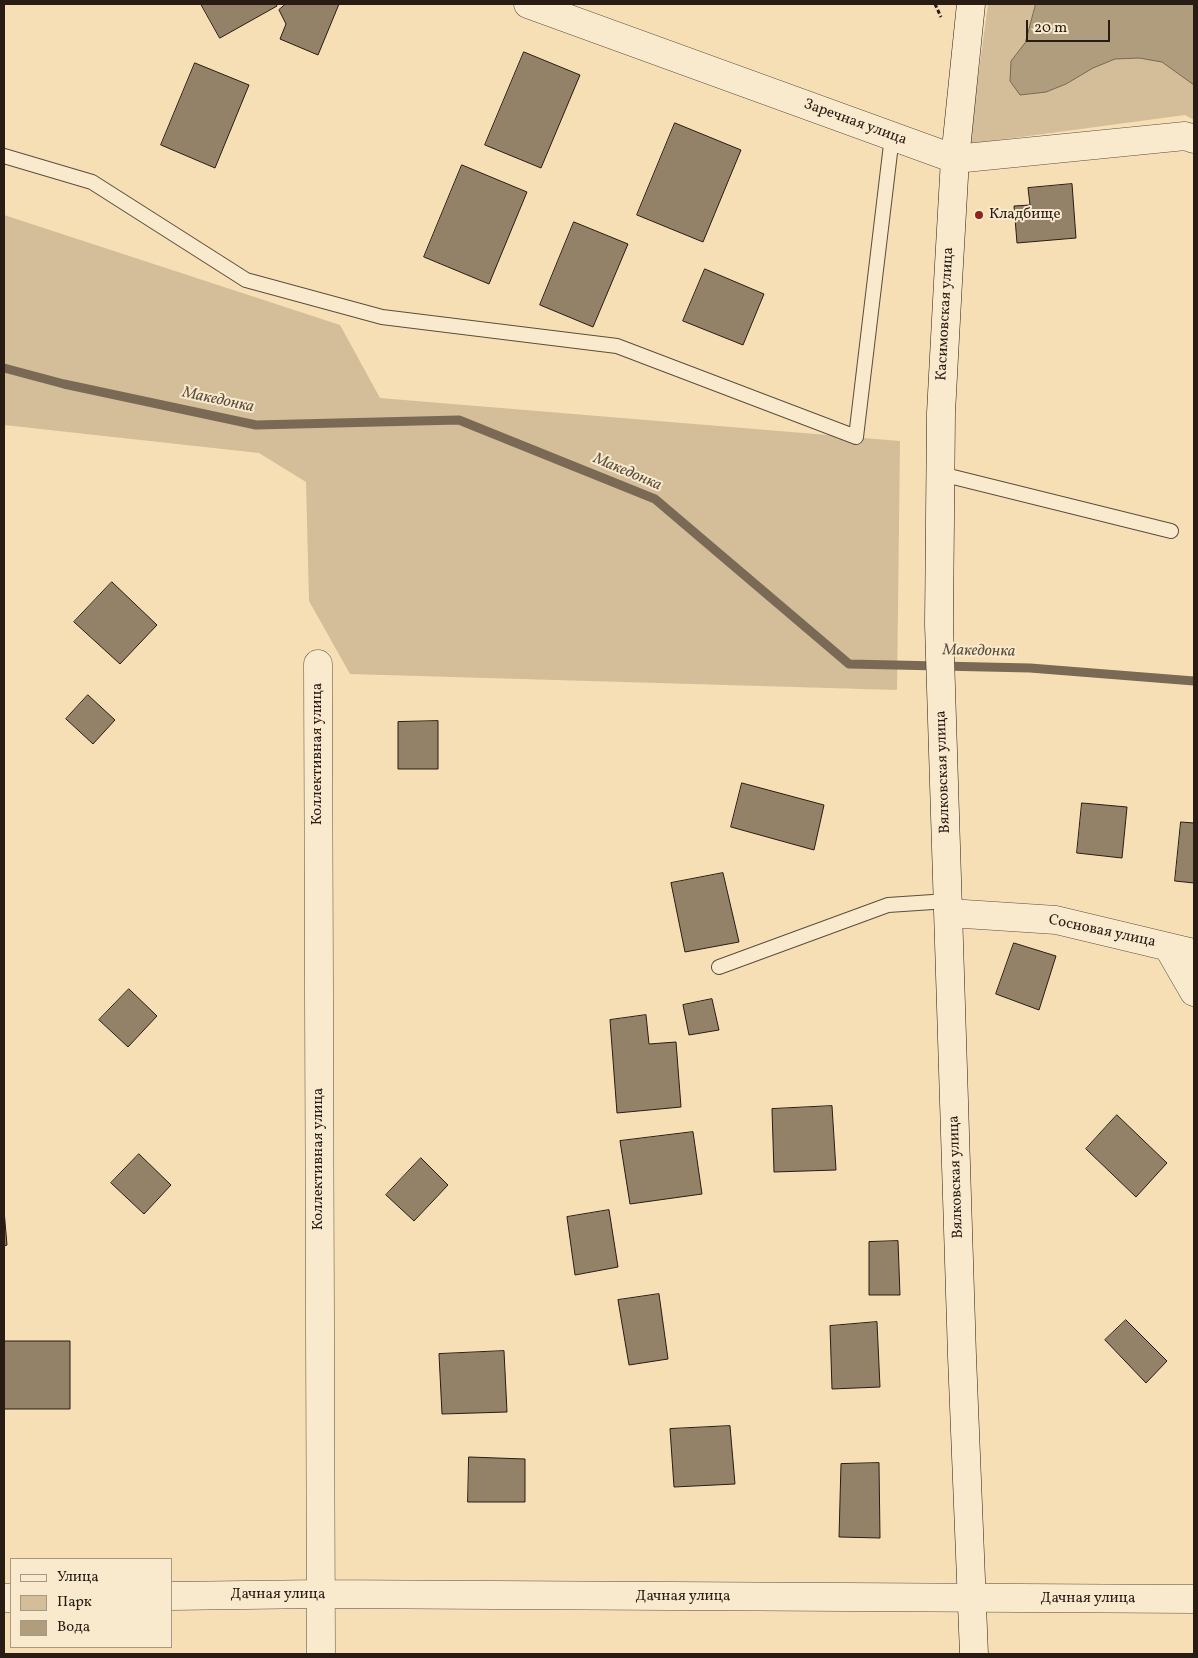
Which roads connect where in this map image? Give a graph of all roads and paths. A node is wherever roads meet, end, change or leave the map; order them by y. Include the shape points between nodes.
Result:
1 (528, 4) edge
2 (971, 4) edge
3 (892, 136) junction
4 (1194, 139) edge
5 (4, 156) edge
6 (955, 159) junction
7 (941, 474) junction
8 (1170, 531) dead end
9 (939, 624) joint
10 (318, 664) dead end
11 (948, 907) junction
12 (1168, 947) junction
13 (1194, 953) edge
14 (720, 967) dead end
15 (1194, 992) edge
16 (320, 1594) junction
17 (172, 1596) edge
18 (970, 1598) junction
19 (1194, 1599) edge
20 (321, 1654) edge
21 (974, 1654) edge

1 - 3 street, Заречная улица
2 - 6 street, Касимовская улица
3 - 5 lane via 856,437 617,346 382,317 246,280 92,182
3 - 6 street, Заречная улица
4 - 6 street, Заречная улица via 1185,136
6 - 7 street, Касимовская улица
7 - 8 lane
7 - 9 street, Касимовская улица
9 - 11 street, Вялковская улица
10 - 16 street, Коллективная улица
11 - 12 street, Сосновая улица via 1056,920
11 - 14 lane via 888,905
11 - 18 street, Вялковская улица
12 - 13 street, Сосновая улица
12 - 15 street
16 - 17 street, Дачная улица
16 - 18 street, Дачная улица
16 - 20 street, Коллективная улица
18 - 19 street, Дачная улица
18 - 21 street, Вялковская улица

